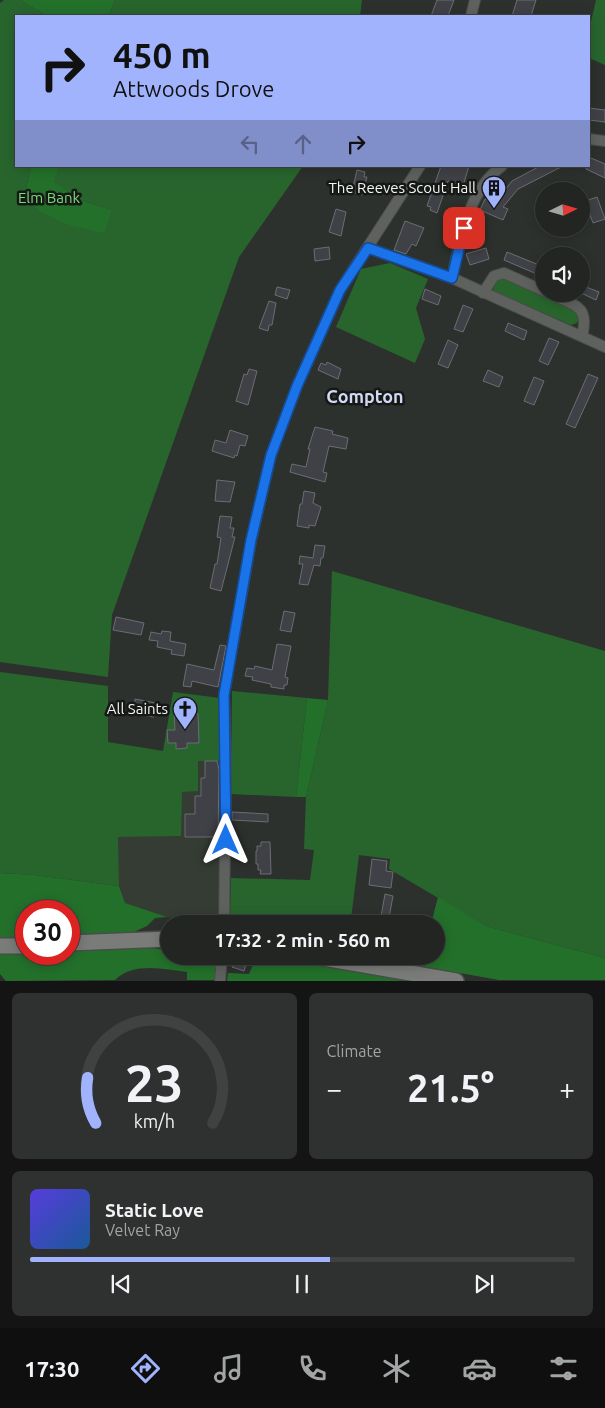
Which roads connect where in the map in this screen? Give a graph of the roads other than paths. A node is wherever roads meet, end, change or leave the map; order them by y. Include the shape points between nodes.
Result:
1 (475, 0) edge
2 (471, 15) edge
3 (590, 139) edge
4 (605, 141) edge
5 (419, 167) edge
6 (501, 167) edge
7 (368, 248) junction
8 (452, 278) junction
9 (535, 287) edge
10 (483, 293) junction
11 (567, 302) edge
12 (582, 336) junction
13 (605, 347) edge
14 (224, 915) edge
15 (160, 939) edge
16 (80, 943) edge
17 (0, 946) edge
18 (15, 946) edge
19 (221, 965) edge
20 (366, 965) edge
21 (220, 980) edge
22 (456, 980) edge

1 - 2 street
3 - 4 street
5 - 7 street
6 - 8 street via 479,192 468,215
7 - 8 street
7 - 14 street via 340,290 297,386 271,455 251,540 224,695
8 - 10 street
9 - 10 street via 504,273 494,276
10 - 12 street
11 - 12 street via 581,309 585,315
12 - 13 street
15 - 16 street
17 - 18 street
19 - 21 street
20 - 22 street

